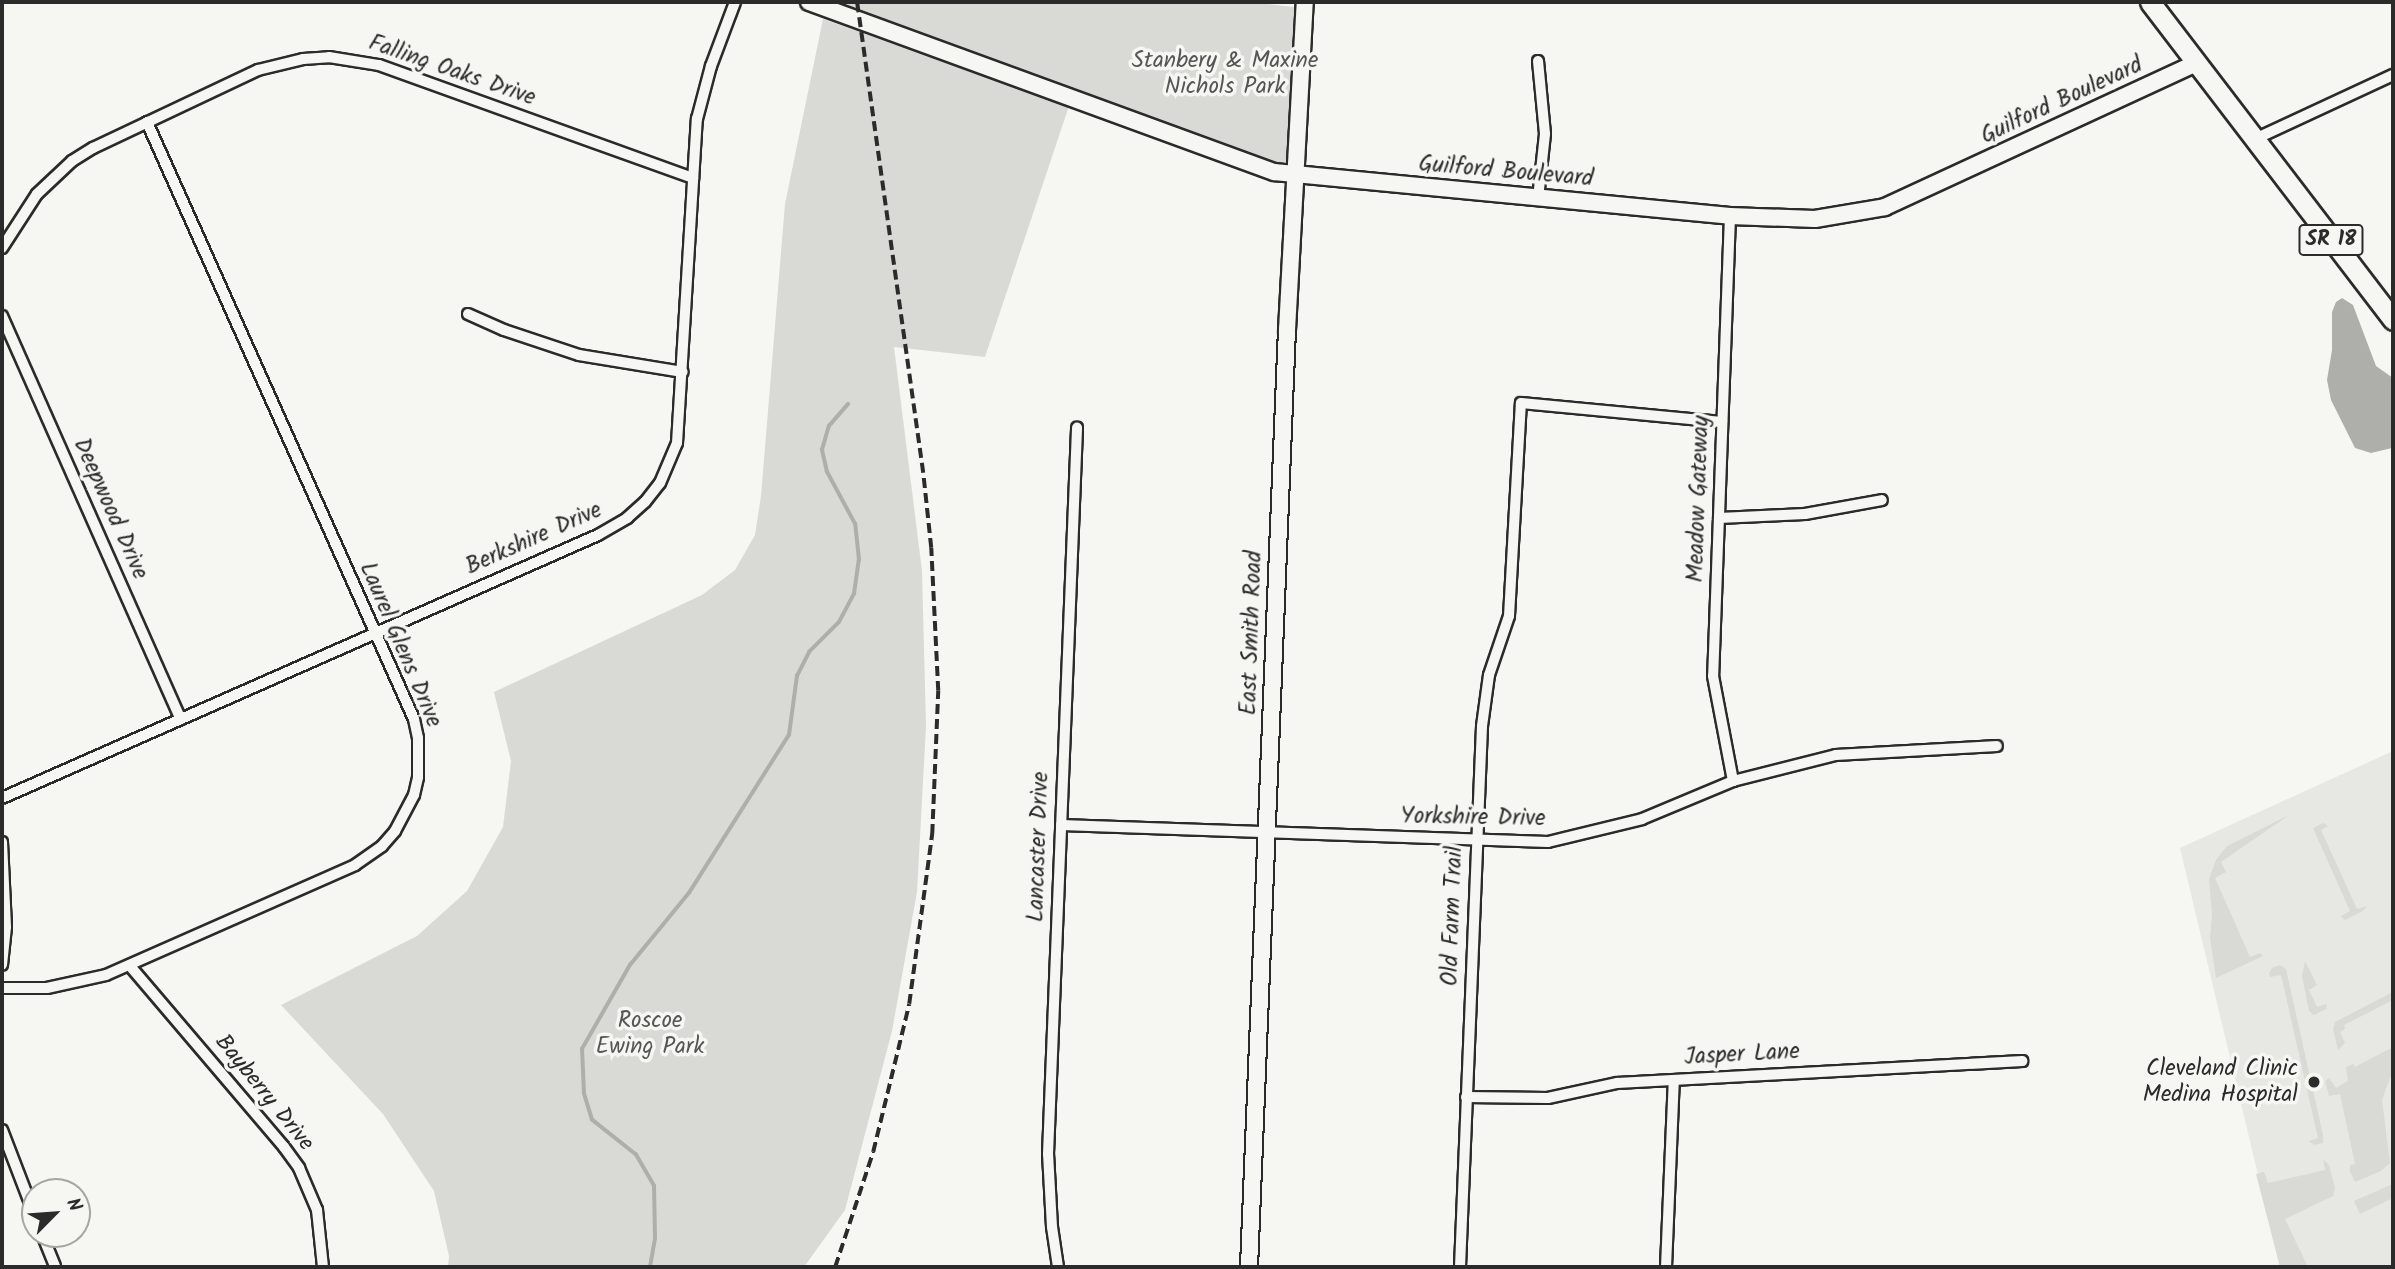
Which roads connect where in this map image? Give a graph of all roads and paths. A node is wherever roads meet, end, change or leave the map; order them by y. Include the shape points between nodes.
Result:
1 (735, 2) edge
2 (809, 2) edge
3 (1305, 2) edge
4 (2150, 2) edge
5 (1538, 61) dead end
6 (2197, 63) junction
7 (2393, 75) edge
8 (147, 122) junction
9 (2255, 139) junction
10 (1296, 175) junction
11 (693, 178) junction
12 (1538, 198) junction
13 (1730, 216) junction
14 (2, 248) edge
15 (468, 314) dead end
16 (2, 316) edge
17 (2393, 320) edge
18 (683, 372) junction
19 (1723, 422) junction
20 (1077, 428) dead end
21 (1882, 500) dead end
22 (1719, 518) junction
23 (375, 633) junction
24 (181, 719) junction
25 (1997, 746) dead end
26 (1733, 781) junction
27 (2, 798) edge
28 (1061, 825) junction
29 (1267, 833) junction
30 (1477, 841) junction
31 (2, 842) edge
32 (2, 965) edge
33 (130, 966) junction
34 (2, 988) edge
35 (2022, 1061) dead end
36 (1674, 1080) junction
37 (1466, 1097) junction
38 (2, 1130) edge
39 (21, 1180) edge
40 (48, 1248) edge
41 (55, 1267) edge
42 (323, 1267) edge
43 (1058, 1267) edge
44 (1249, 1267) edge
45 (1460, 1267) edge
46 (1666, 1267) edge

1 - 11 street, Berkshire Drive via 703,92
2 - 10 street, Guilford Boulevard via 1274,172
3 - 10 street, East Smith Road
4 - 6 highway, SR 18
5 - 12 street via 1545,134
6 - 9 highway, SR 18
6 - 13 street, Guilford Boulevard via 1885,207 1815,219
7 - 9 street
8 - 11 street, Falling Oaks Drive via 258,70 330,57 379,65
8 - 14 street, Falling Oaks Drive via 93,148 54,177 24,212
8 - 23 street, Laurel Glens Drive
9 - 17 highway, SR 18
10 - 12 street, Guilford Boulevard
10 - 29 street, East Smith Road
11 - 18 street, Berkshire Drive
12 - 13 street, Guilford Boulevard
13 - 19 street, Meadow Gateway
15 - 18 street via 579,355
16 - 24 street, Deepwood Drive
18 - 23 street, Berkshire Drive via 680,424 670,464 645,502 627,518
19 - 22 street, Meadow Gateway
19 - 30 street, Old Farm Trail via 1521,403 1509,616 1489,675
20 - 28 street, Lancaster Drive
21 - 22 street via 1805,514
22 - 26 street, Meadow Gateway via 1713,676
23 - 24 street, Berkshire Drive
23 - 33 street, Laurel Glens Drive via 418,738 414,795 395,831 355,865
24 - 27 street, Berkshire Drive
25 - 26 street, Yorkshire Drive via 1836,755
26 - 30 street, Yorkshire Drive via 1642,819 1548,842
28 - 29 street, Yorkshire Drive
28 - 43 street, Lancaster Drive via 1048,1154
29 - 30 street, Yorkshire Drive
29 - 44 street, East Smith Road
30 - 37 street, Old Farm Trail
31 - 32 street via 6,927
33 - 34 street, Laurel Glens Drive via 77,984
33 - 42 street, Bayberry Drive via 299,1168 317,1210
35 - 36 street, Jasper Lane
36 - 37 street, Jasper Lane via 1617,1083 1548,1098
36 - 46 street
37 - 45 street, Old Farm Trail
38 - 39 street
40 - 41 street

